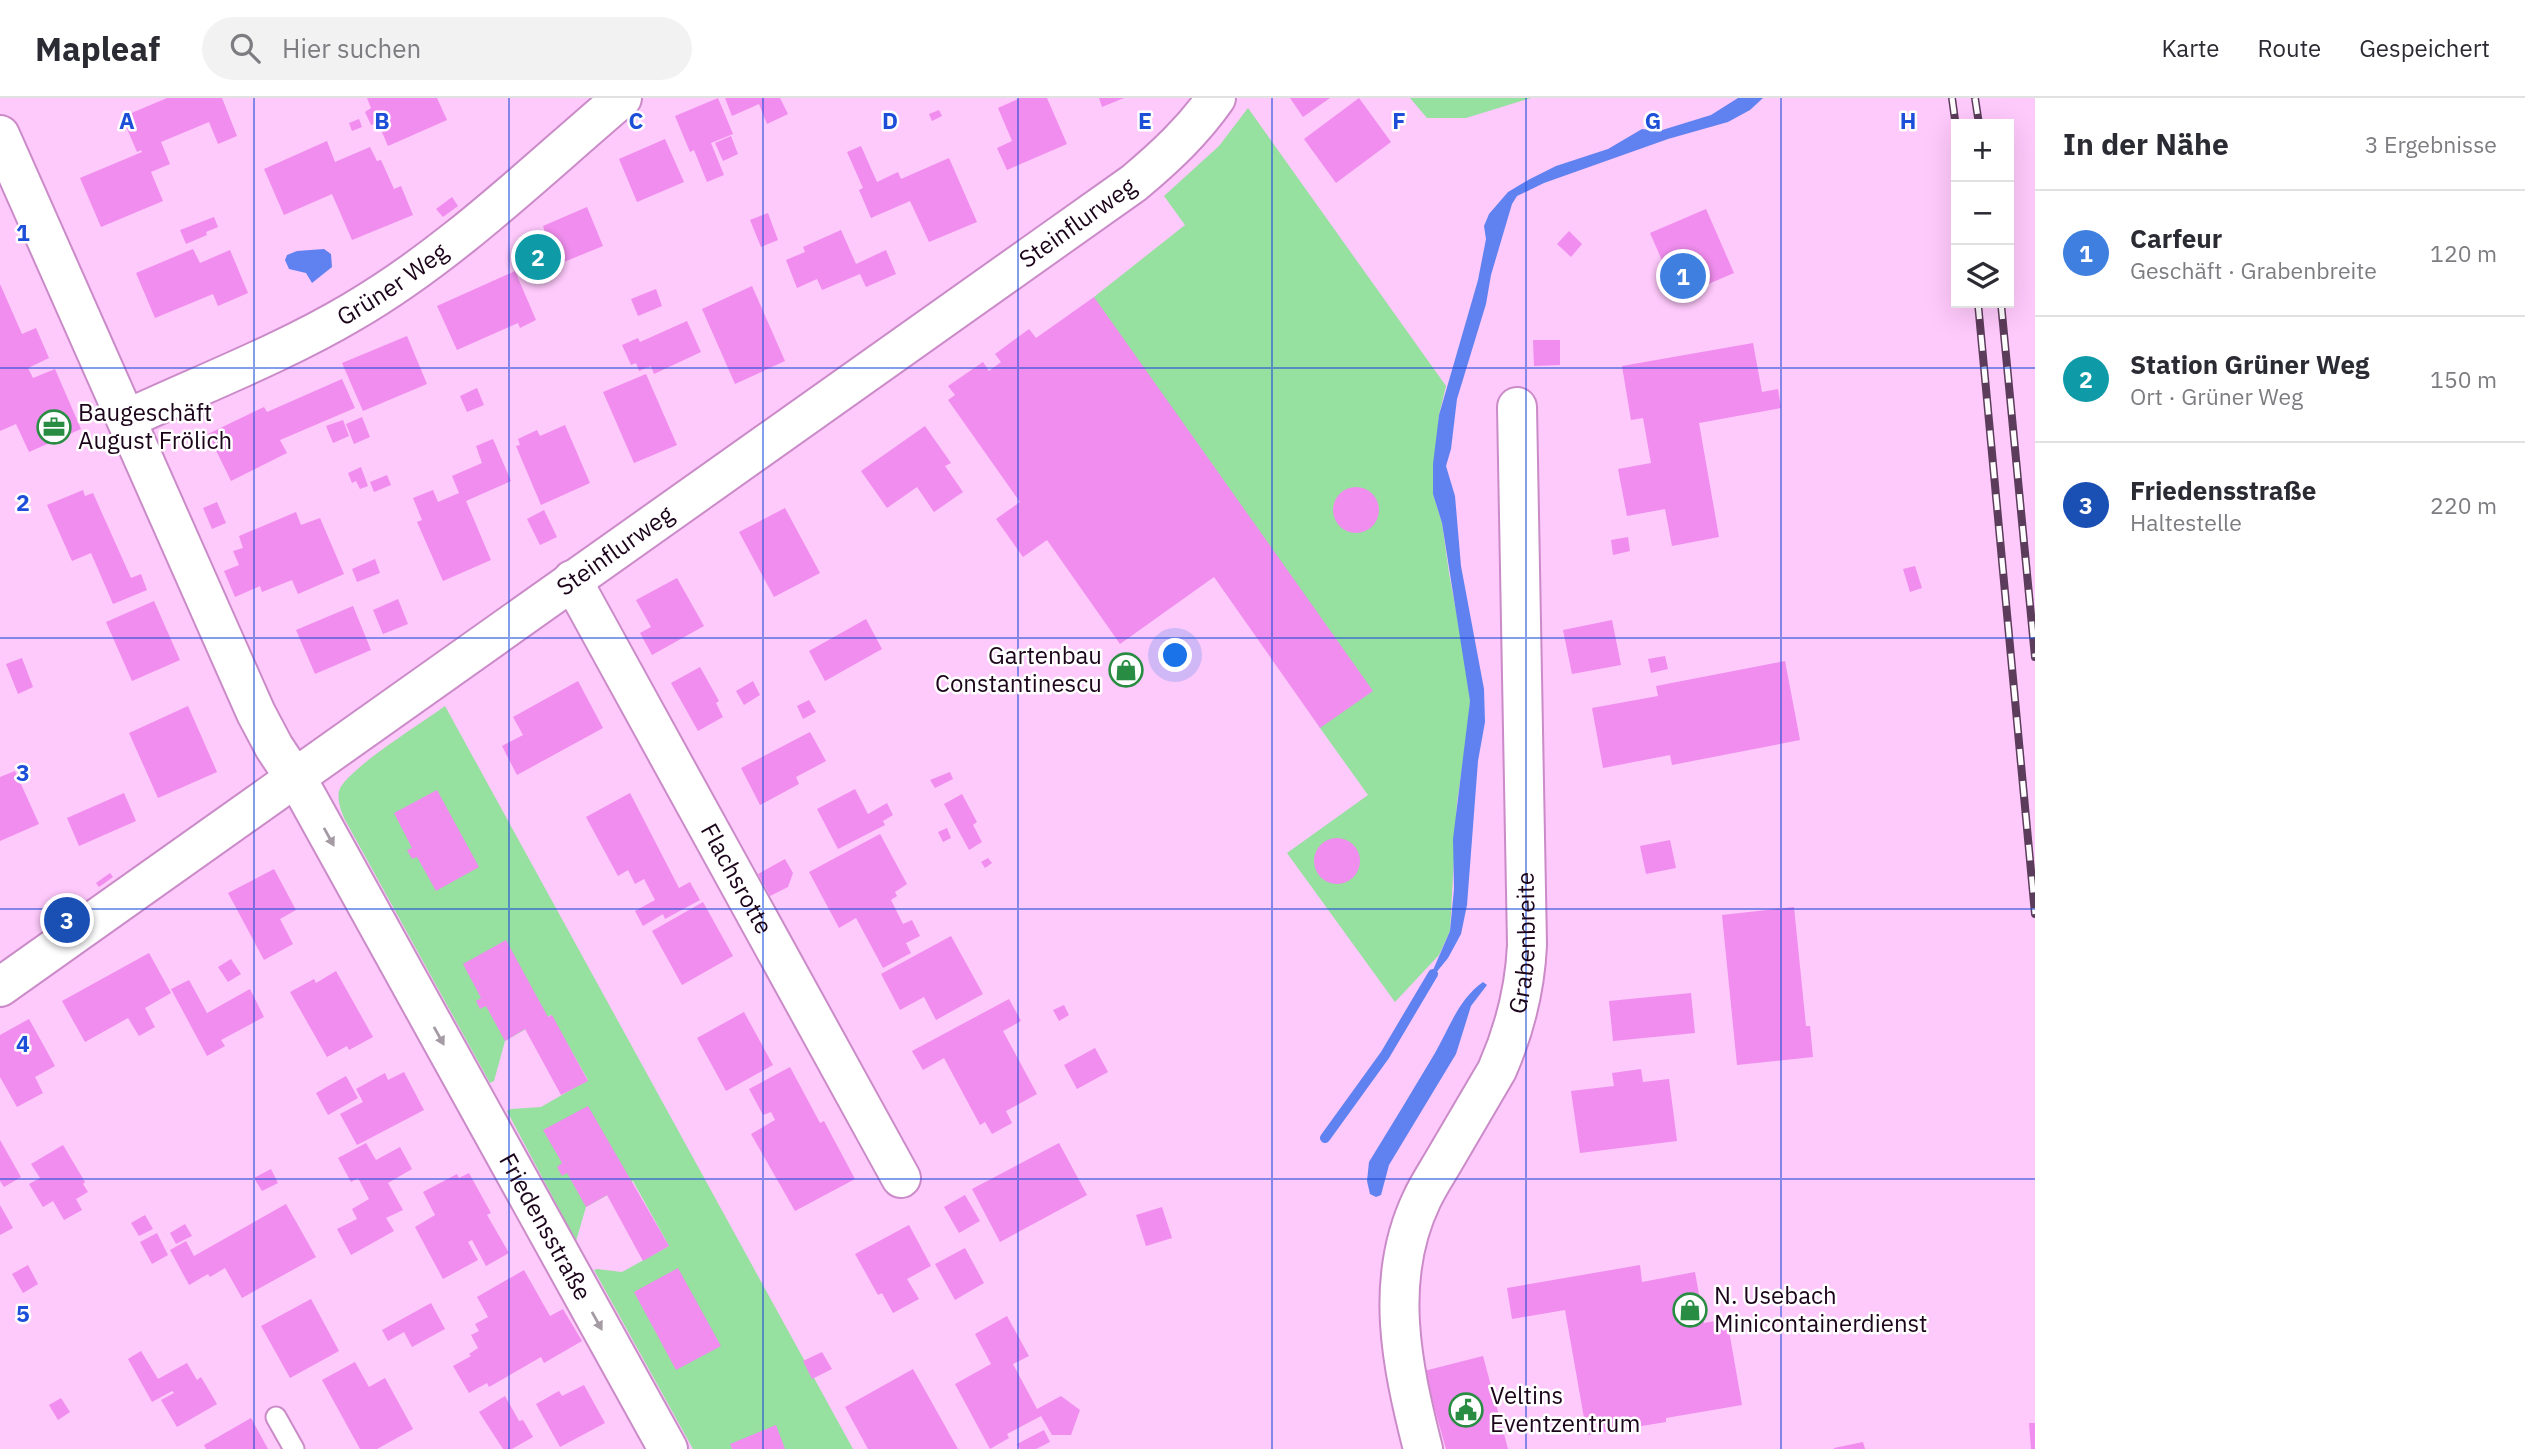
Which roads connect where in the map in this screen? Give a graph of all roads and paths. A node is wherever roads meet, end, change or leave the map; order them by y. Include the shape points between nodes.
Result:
1 (622, 98) edge
2 (1216, 98) edge
3 (0, 135) edge
4 (1517, 407) dead end
5 (127, 419) junction
6 (572, 580) junction
7 (295, 778) junction
8 (0, 987) edge
9 (901, 1178) dead end
10 (276, 1417) dead end
11 (294, 1449) edge
12 (668, 1449) edge
13 (1423, 1449) edge

1 - 5 street, Grüner Weg via 450,243 353,312
2 - 6 street, Steinflurweg via 1199,122 1134,183
3 - 5 street, Friedensstraße
4 - 13 street, Grabenbreite via 1526,971 1507,1049 1422,1199 1405,1254 1400,1341
5 - 7 street, Friedensstraße via 256,713
6 - 7 street, Steinflurweg
6 - 9 street, Flachsrotte
7 - 8 street, Steinflurweg
7 -> 12 street, Friedensstraße
10 - 11 lane

